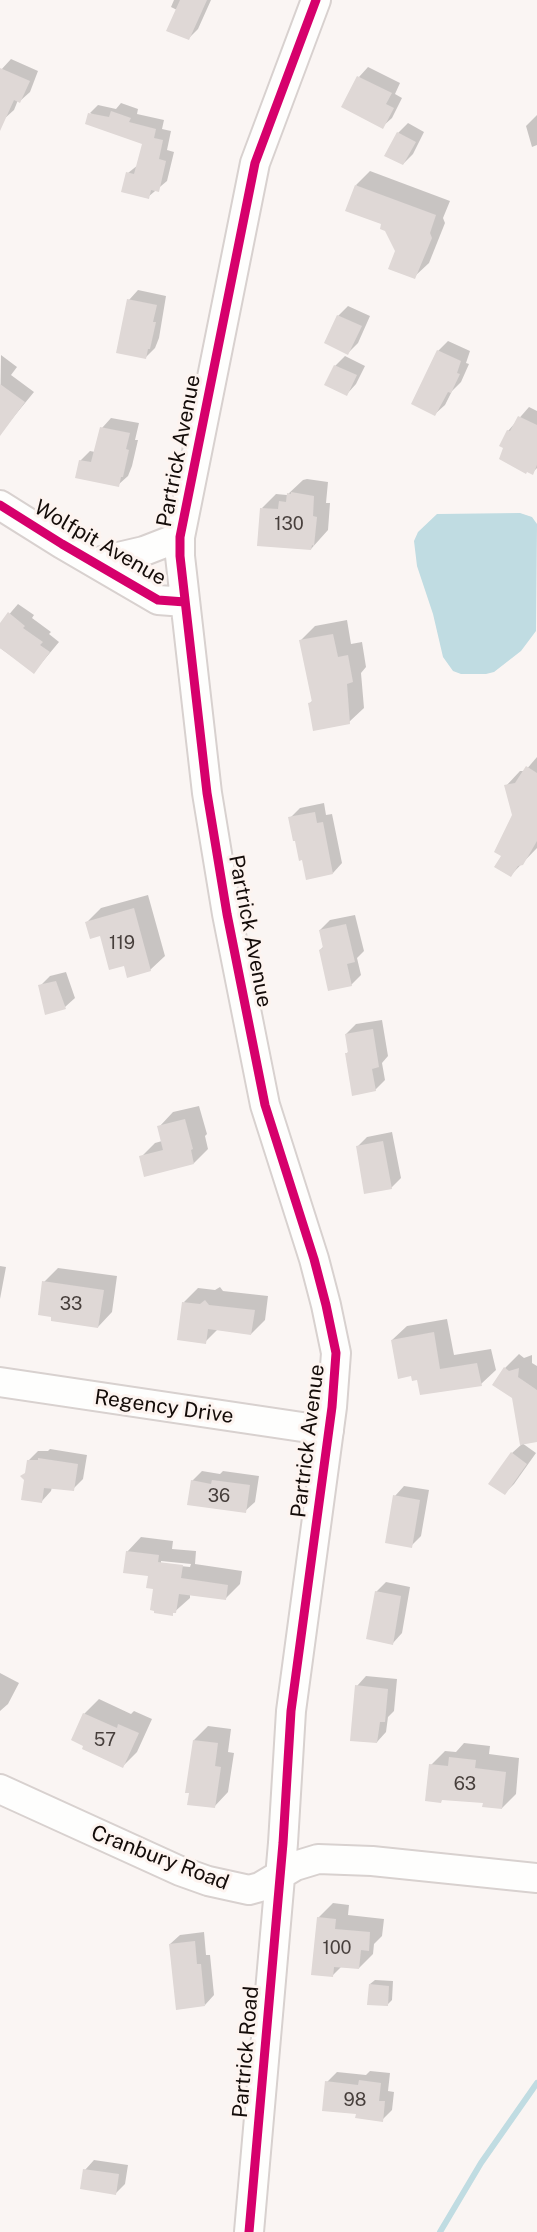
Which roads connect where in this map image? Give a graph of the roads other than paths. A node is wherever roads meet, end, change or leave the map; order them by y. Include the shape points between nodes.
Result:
1 (316, 0) edge
2 (0, 505) edge
3 (180, 537) junction
4 (97, 562) junction
5 (185, 602) junction
6 (0, 1382) edge
7 (329, 1431) junction
8 (0, 1789) edge
9 (281, 1875) junction
10 (537, 1878) edge
11 (249, 2232) edge

1 - 3 street, Partrick Avenue via 255,163
2 - 4 street, Wolfpit Avenue
3 - 4 street, Wolfpit Avenue via 144,551
3 - 5 street, Partrick Avenue
4 - 5 street, Wolfpit Avenue via 158,600
5 - 7 street, Partrick Avenue via 215,846 265,1105 333,1333 335,1385
6 - 7 street, Regency Drive
7 - 9 street, Partrick Avenue via 292,1701
8 - 9 street, Cranbury Road via 208,1881 249,1890
9 - 10 street, Cranbury Road via 318,1859
9 - 11 street, Partrick Road

